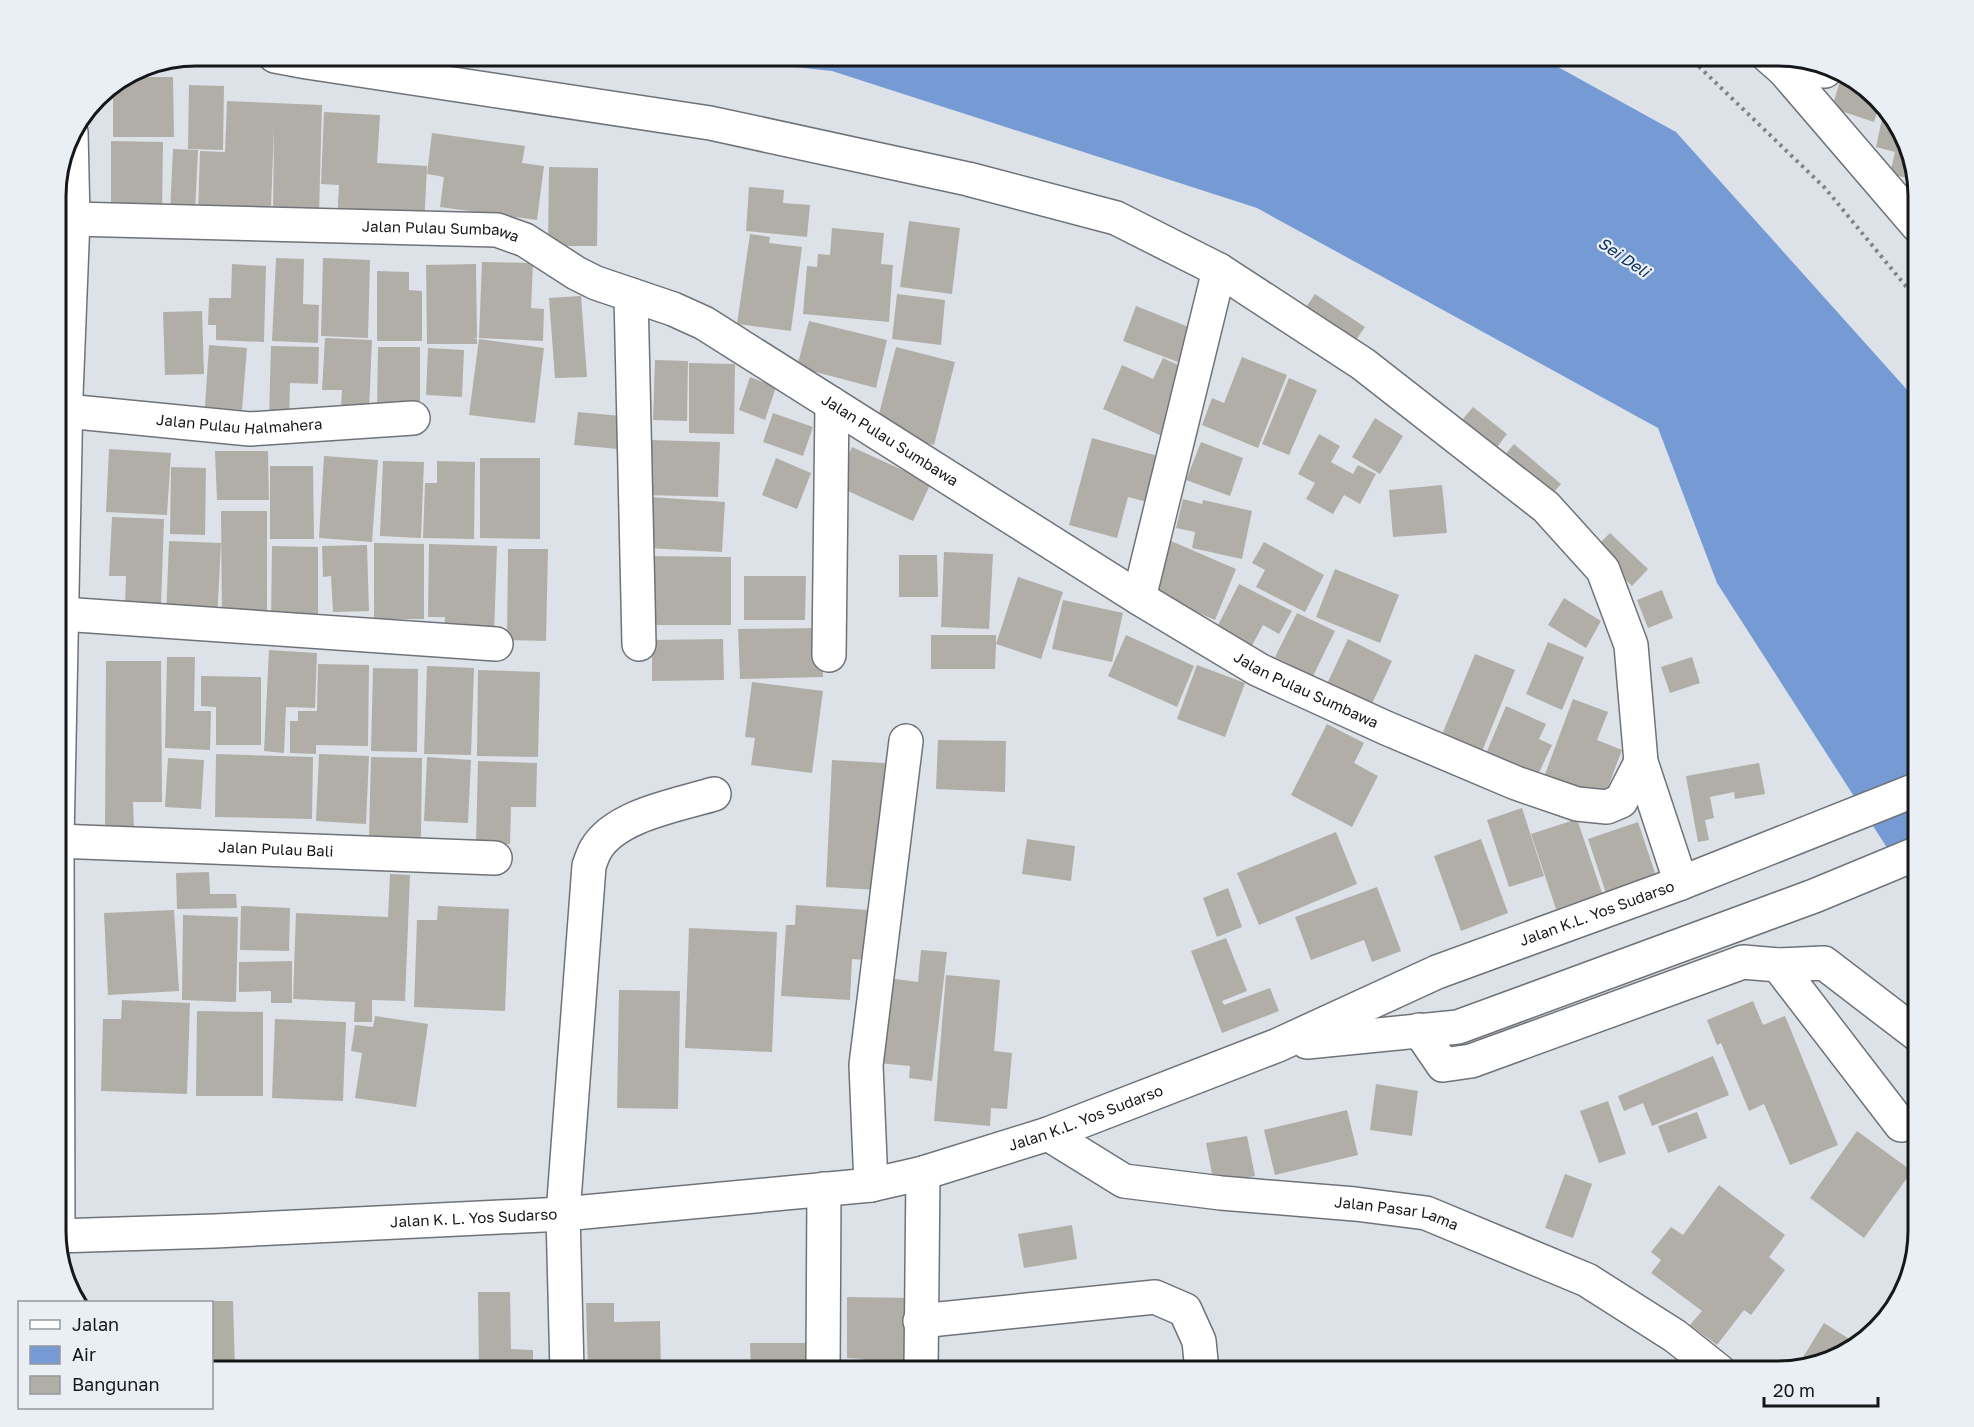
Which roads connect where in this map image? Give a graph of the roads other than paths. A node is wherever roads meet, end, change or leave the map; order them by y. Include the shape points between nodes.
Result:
1 (333, 66) edge
2 (1779, 66) edge
3 (72, 158) edge
4 (1908, 215) edge
5 (73, 219) junction
6 (1219, 270) junction
7 (631, 295) junction
8 (66, 346) edge
9 (66, 400) edge
10 (832, 404) junction
11 (412, 418) dead end
12 (1139, 598) junction
13 (66, 614) edge
14 (496, 644) dead end
15 (639, 644) dead end
16 (829, 655) dead end
17 (906, 741) dead end
18 (1641, 762) junction
19 (1908, 793) edge
20 (714, 794) dead end
21 (66, 841) edge
22 (1908, 857) edge
23 (495, 858) dead end
24 (1681, 883) junction
25 (1778, 964) junction
26 (1908, 1027) edge
27 (1419, 1030) junction
28 (1278, 1045) junction
29 (1901, 1125) dead end
30 (1048, 1134) junction
31 (923, 1173) junction
32 (881, 1182) junction
33 (824, 1189) junction
34 (563, 1214) junction
35 (66, 1236) edge
36 (921, 1321) junction
37 (567, 1361) edge
38 (823, 1361) edge
39 (921, 1361) edge
40 (1201, 1361) edge
41 (1706, 1361) edge

1 - 6 main road via 710,123 968,179 1116,218
2 - 4 main road
3 - 5 main road
5 - 7 main road, Jalan Pulau Sumbawa via 497,231 525,240 596,283
5 - 8 main road
6 - 12 main road
6 - 18 main road via 1364,364 1546,507 1603,570 1631,645
7 - 10 main road, Jalan Pulau Sumbawa via 704,323
7 - 15 main road
9 - 11 main road, Jalan Pulau Halmahera via 250,429
10 - 12 main road, Jalan Pulau Sumbawa
10 - 16 main road
12 - 18 main road, Jalan Pulau Sumbawa via 1259,670 1516,783 1577,804 1607,807 1621,801
13 - 14 main road
17 - 32 main road via 866,1065
18 - 24 main road
19 - 24 main road, Jalan K.L. Yos Sudarso
20 - 34 main road via 629,820 597,847 589,866
21 - 23 main road, Jalan Pulau Bali
22 - 27 main road, Jalan K.L. Yos Sudarso via 1814,896 1458,1027
24 - 28 main road, Jalan K.L. Yos Sudarso via 1437,972
25 - 26 main road via 1824,963
25 - 27 main road via 1743,962 1472,1061 1443,1065
25 - 29 main road
27 - 28 main road, Jalan K.L. Yos Sudarso
28 - 30 main road, Jalan K.L. Yos Sudarso
30 - 31 main road, Jalan K.L. Yos Sudarso
30 - 41 main road, Jalan Pasar Lama via 1124,1181 1426,1213 1587,1281 1675,1336
31 - 32 main road, Jalan K.L. Yos Sudarso
31 - 36 main road
32 - 33 main road, Jalan K. L. Yos Sudarso
33 - 34 main road, Jalan K. L. Yos Sudarso
33 - 38 main road
34 - 35 main road, Jalan K. L. Yos Sudarso
34 - 37 main road
36 - 39 main road
36 - 40 main road via 1155,1297 1185,1310 1200,1341

